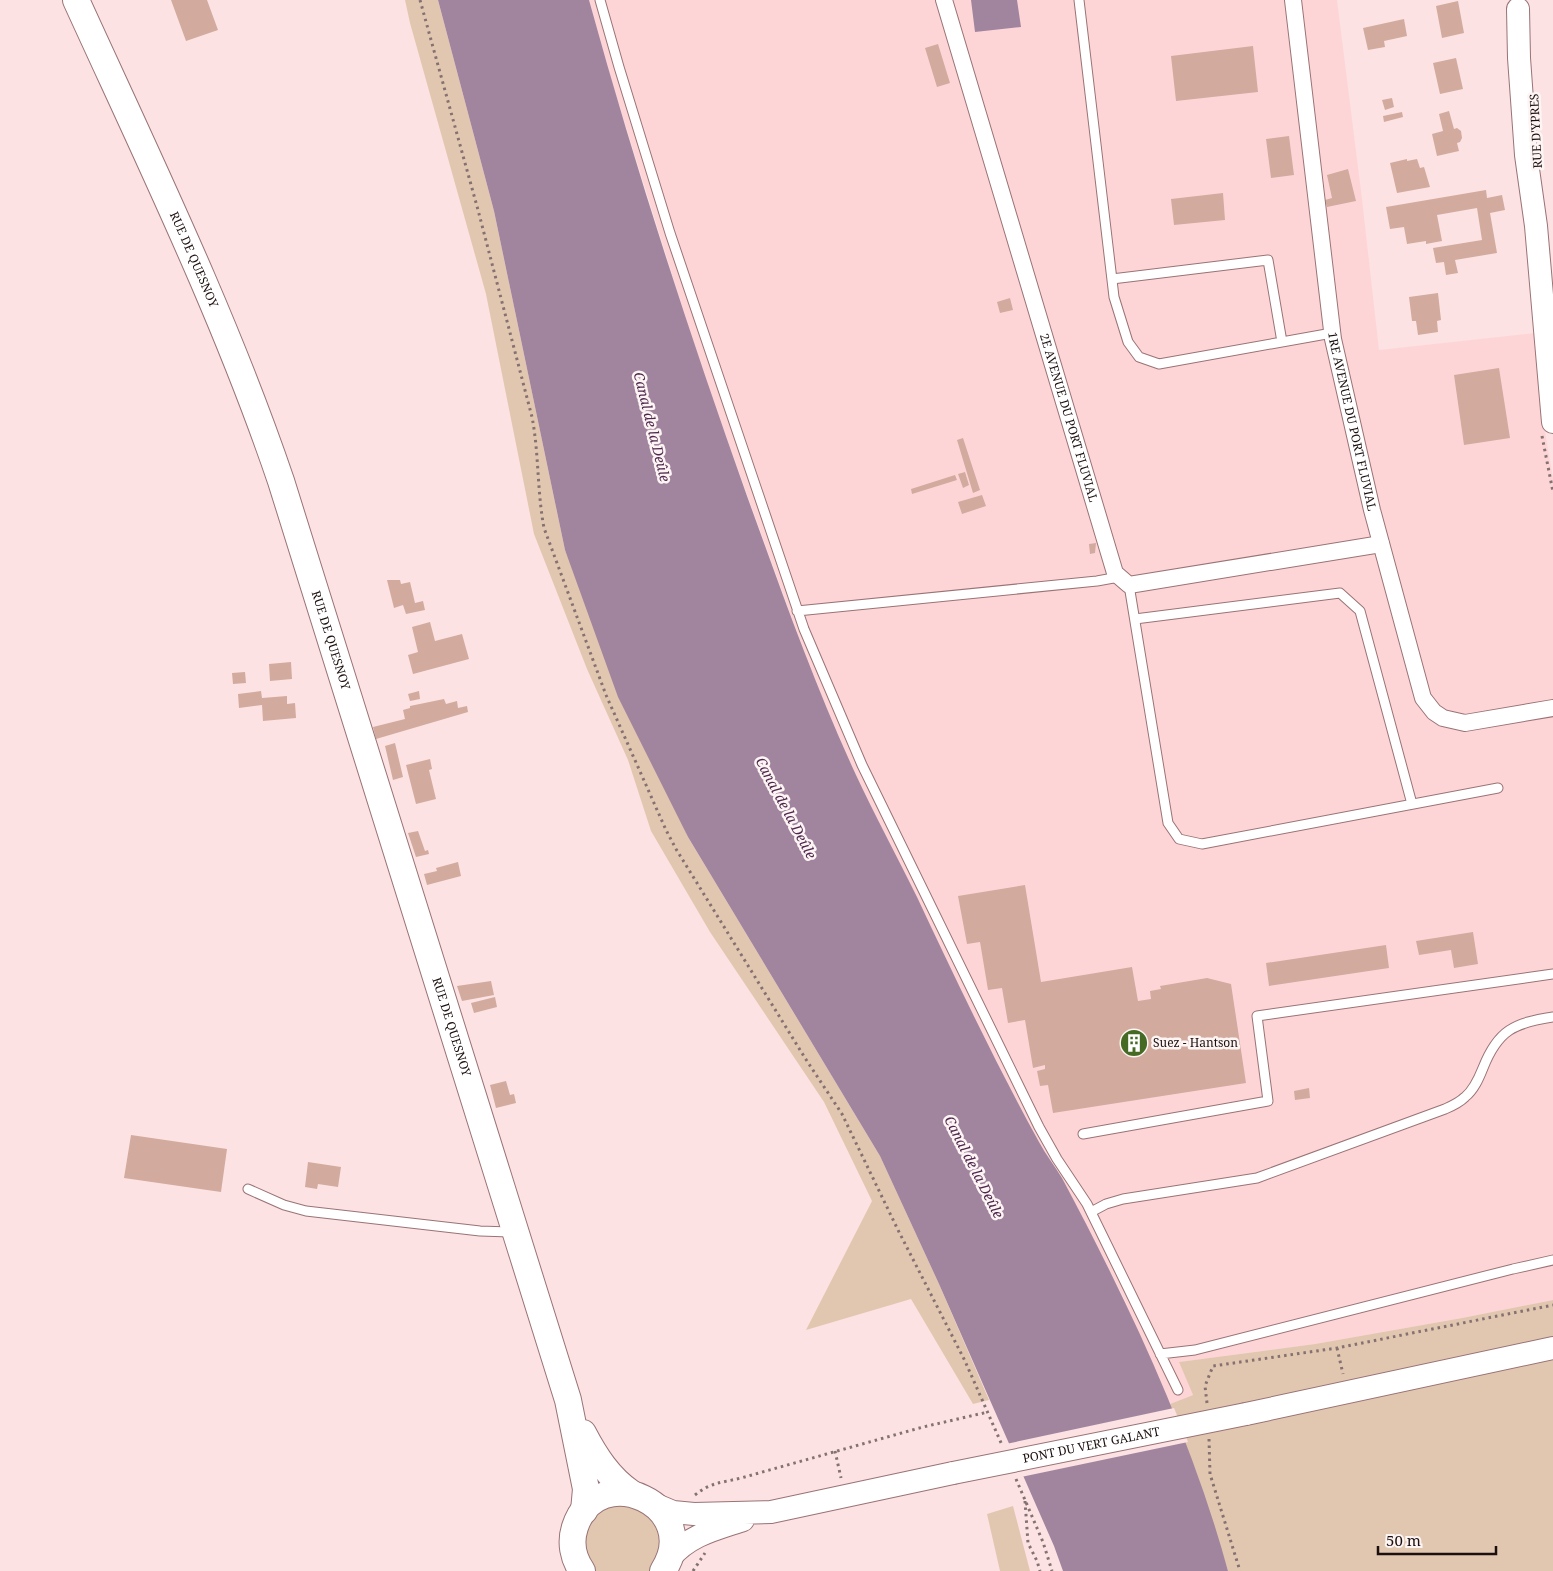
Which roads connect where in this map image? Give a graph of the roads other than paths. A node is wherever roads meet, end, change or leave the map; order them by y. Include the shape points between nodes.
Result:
1 (76, 0) edge
2 (600, 0) edge
3 (944, 0) edge
4 (1079, 0) edge
5 (1293, 0) edge
6 (1518, 4) edge
7 (1112, 279) junction
8 (1332, 333) junction
9 (1282, 342) junction
10 (1550, 358) edge
11 (1553, 422) edge
12 (1381, 544) junction
13 (1124, 581) junction
14 (797, 611) junction
15 (1134, 619) junction
16 (1553, 708) edge
17 (1498, 788) dead end
18 (1412, 804) junction
19 (1553, 974) edge
20 (1553, 1017) edge
21 (1083, 1134) dead end
22 (248, 1189) dead end
23 (1091, 1212) junction
24 (516, 1232) junction
25 (1553, 1260) edge
26 (1553, 1348) edge
27 (1160, 1354) junction
28 (1178, 1390) dead end
29 (568, 1400) junction
30 (643, 1499) junction
31 (584, 1511) junction
32 (770, 1512) junction
33 (667, 1564) edge
34 (582, 1571) edge

1 - 24 main road, RUE DE QUESNOY via 213,305 263,430
2 - 14 lane via 670,233
3 - 13 street, 2E AVENUE DU PORT FLUVIAL via 1115,573
4 - 7 lane
5 - 8 street, 1RE AVENUE DU PORT FLUVIAL
6 - 10 main road, RUE D'YPRES via 1538,109 1536,226
7 - 9 lane via 1128,342 1139,357 1159,364
7 - 9 lane via 1268,260
8 - 9 lane
8 - 12 street, 1RE AVENUE DU PORT FLUVIAL
10 - 11 main road, RUE D'YPRES
12 - 13 street
12 - 16 street, 1RE AVENUE DU PORT FLUVIAL via 1423,698 1434,712 1443,718 1465,723
13 - 14 lane
13 - 15 lane
14 - 23 lane via 862,765 1039,1127
15 - 18 lane via 1340,593 1360,611
15 - 18 lane via 1168,823 1179,839 1202,844
17 - 18 lane
19 - 21 lane via 1257,1016 1268,1101
20 - 23 lane via 1515,1026 1501,1035 1490,1051 1478,1082 1466,1097 1445,1110 1257,1178 1123,1199
22 - 24 lane via 306,1211
23 - 27 lane
24 - 29 main road, RUE DE QUESNOY
25 - 27 lane via 1195,1350
26 - 32 main road, PONT DU VERT GALANT, bridge
27 - 28 lane
29 - 30 main road via 600,1462 618,1484
29 - 31 main road via 586,1488
30 - 31 main road via 618,1493 593,1502
30 - 32 main road, PONT DU VERT GALANT via 673,1512
30 - 33 main road via 663,1513 669,1525 672,1538
31 - 34 main road via 577,1522 573,1542 574,1556
32 - 33 main road via 699,1535 681,1546

